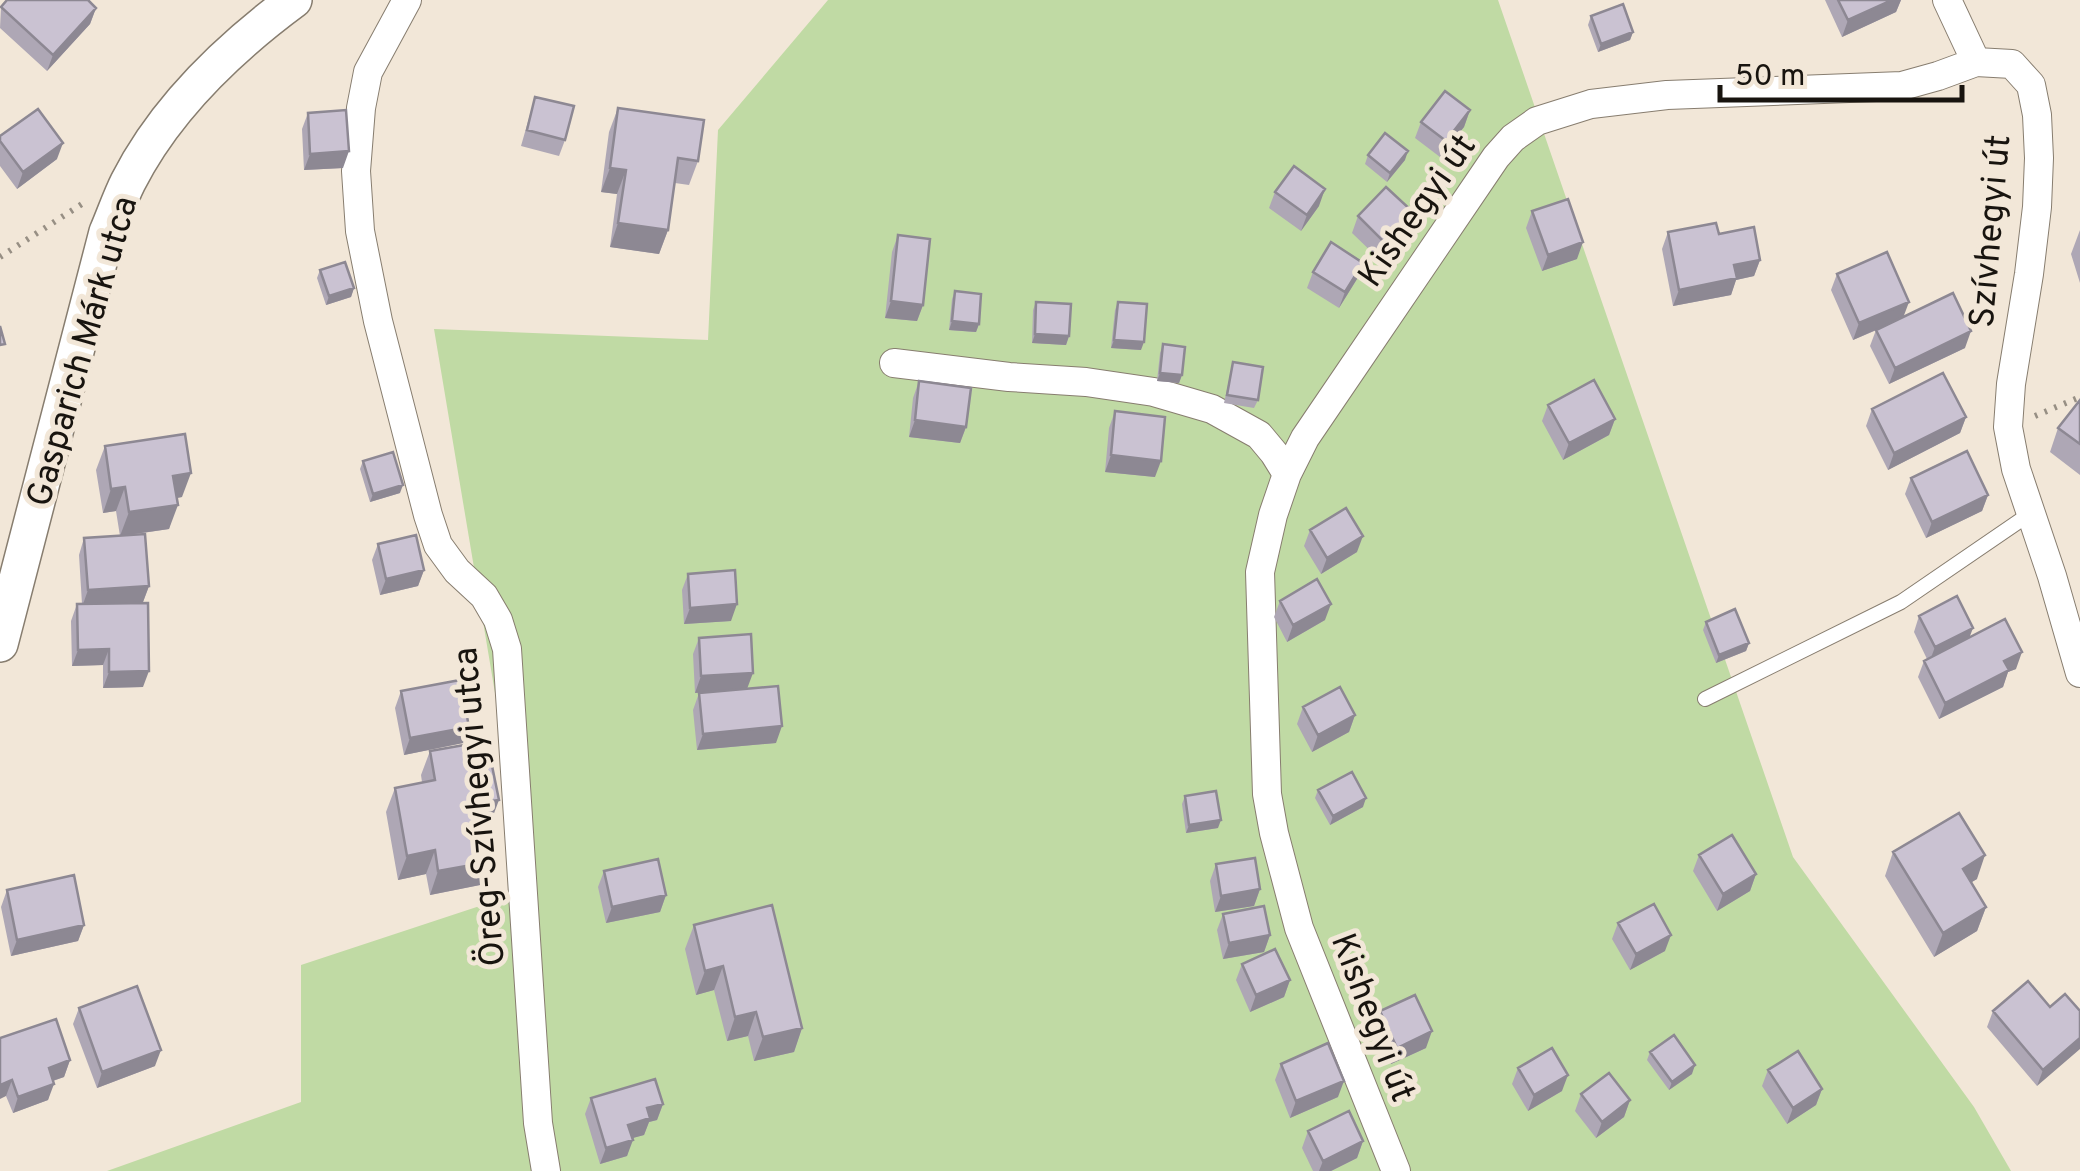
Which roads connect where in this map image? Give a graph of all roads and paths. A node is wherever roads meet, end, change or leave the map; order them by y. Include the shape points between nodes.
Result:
1 (294, 0) edge
2 (407, 0) edge
3 (1947, 0) edge
4 (1976, 62) junction
5 (128, 182) junction
6 (0, 257) edge
7 (894, 364) dead end
8 (2080, 397) edge
9 (2008, 427) junction
10 (1288, 474) junction
11 (2031, 513) junction
12 (0, 644) edge
13 (2080, 673) edge
14 (1704, 699) dead end
15 (546, 1171) edge
16 (1396, 1171) edge

1 - 5 street, Gasparich Márk utca via 206,76
2 - 15 street, Öreg-Szívhegyi utca via 368,72 356,171 360,231 438,545 484,596 507,649
3 - 4 street
4 - 9 street, Szívhegyi út via 2012,64 2031,85 2036,114 2037,207
4 - 10 street, Kishegyi út via 1902,86 1667,94 1591,104 1538,121 1496,156 1305,438
5 - 6 path
5 - 12 street, Gasparich Márk utca via 107,232
7 - 10 street via 1154,392 1212,409 1258,435
8 - 9 path
9 - 11 street, Szívhegyi út
10 - 16 street, Kishegyi út via 1260,572 1267,794 1299,928
11 - 13 street, Szívhegyi út
11 - 14 lane via 1901,602

